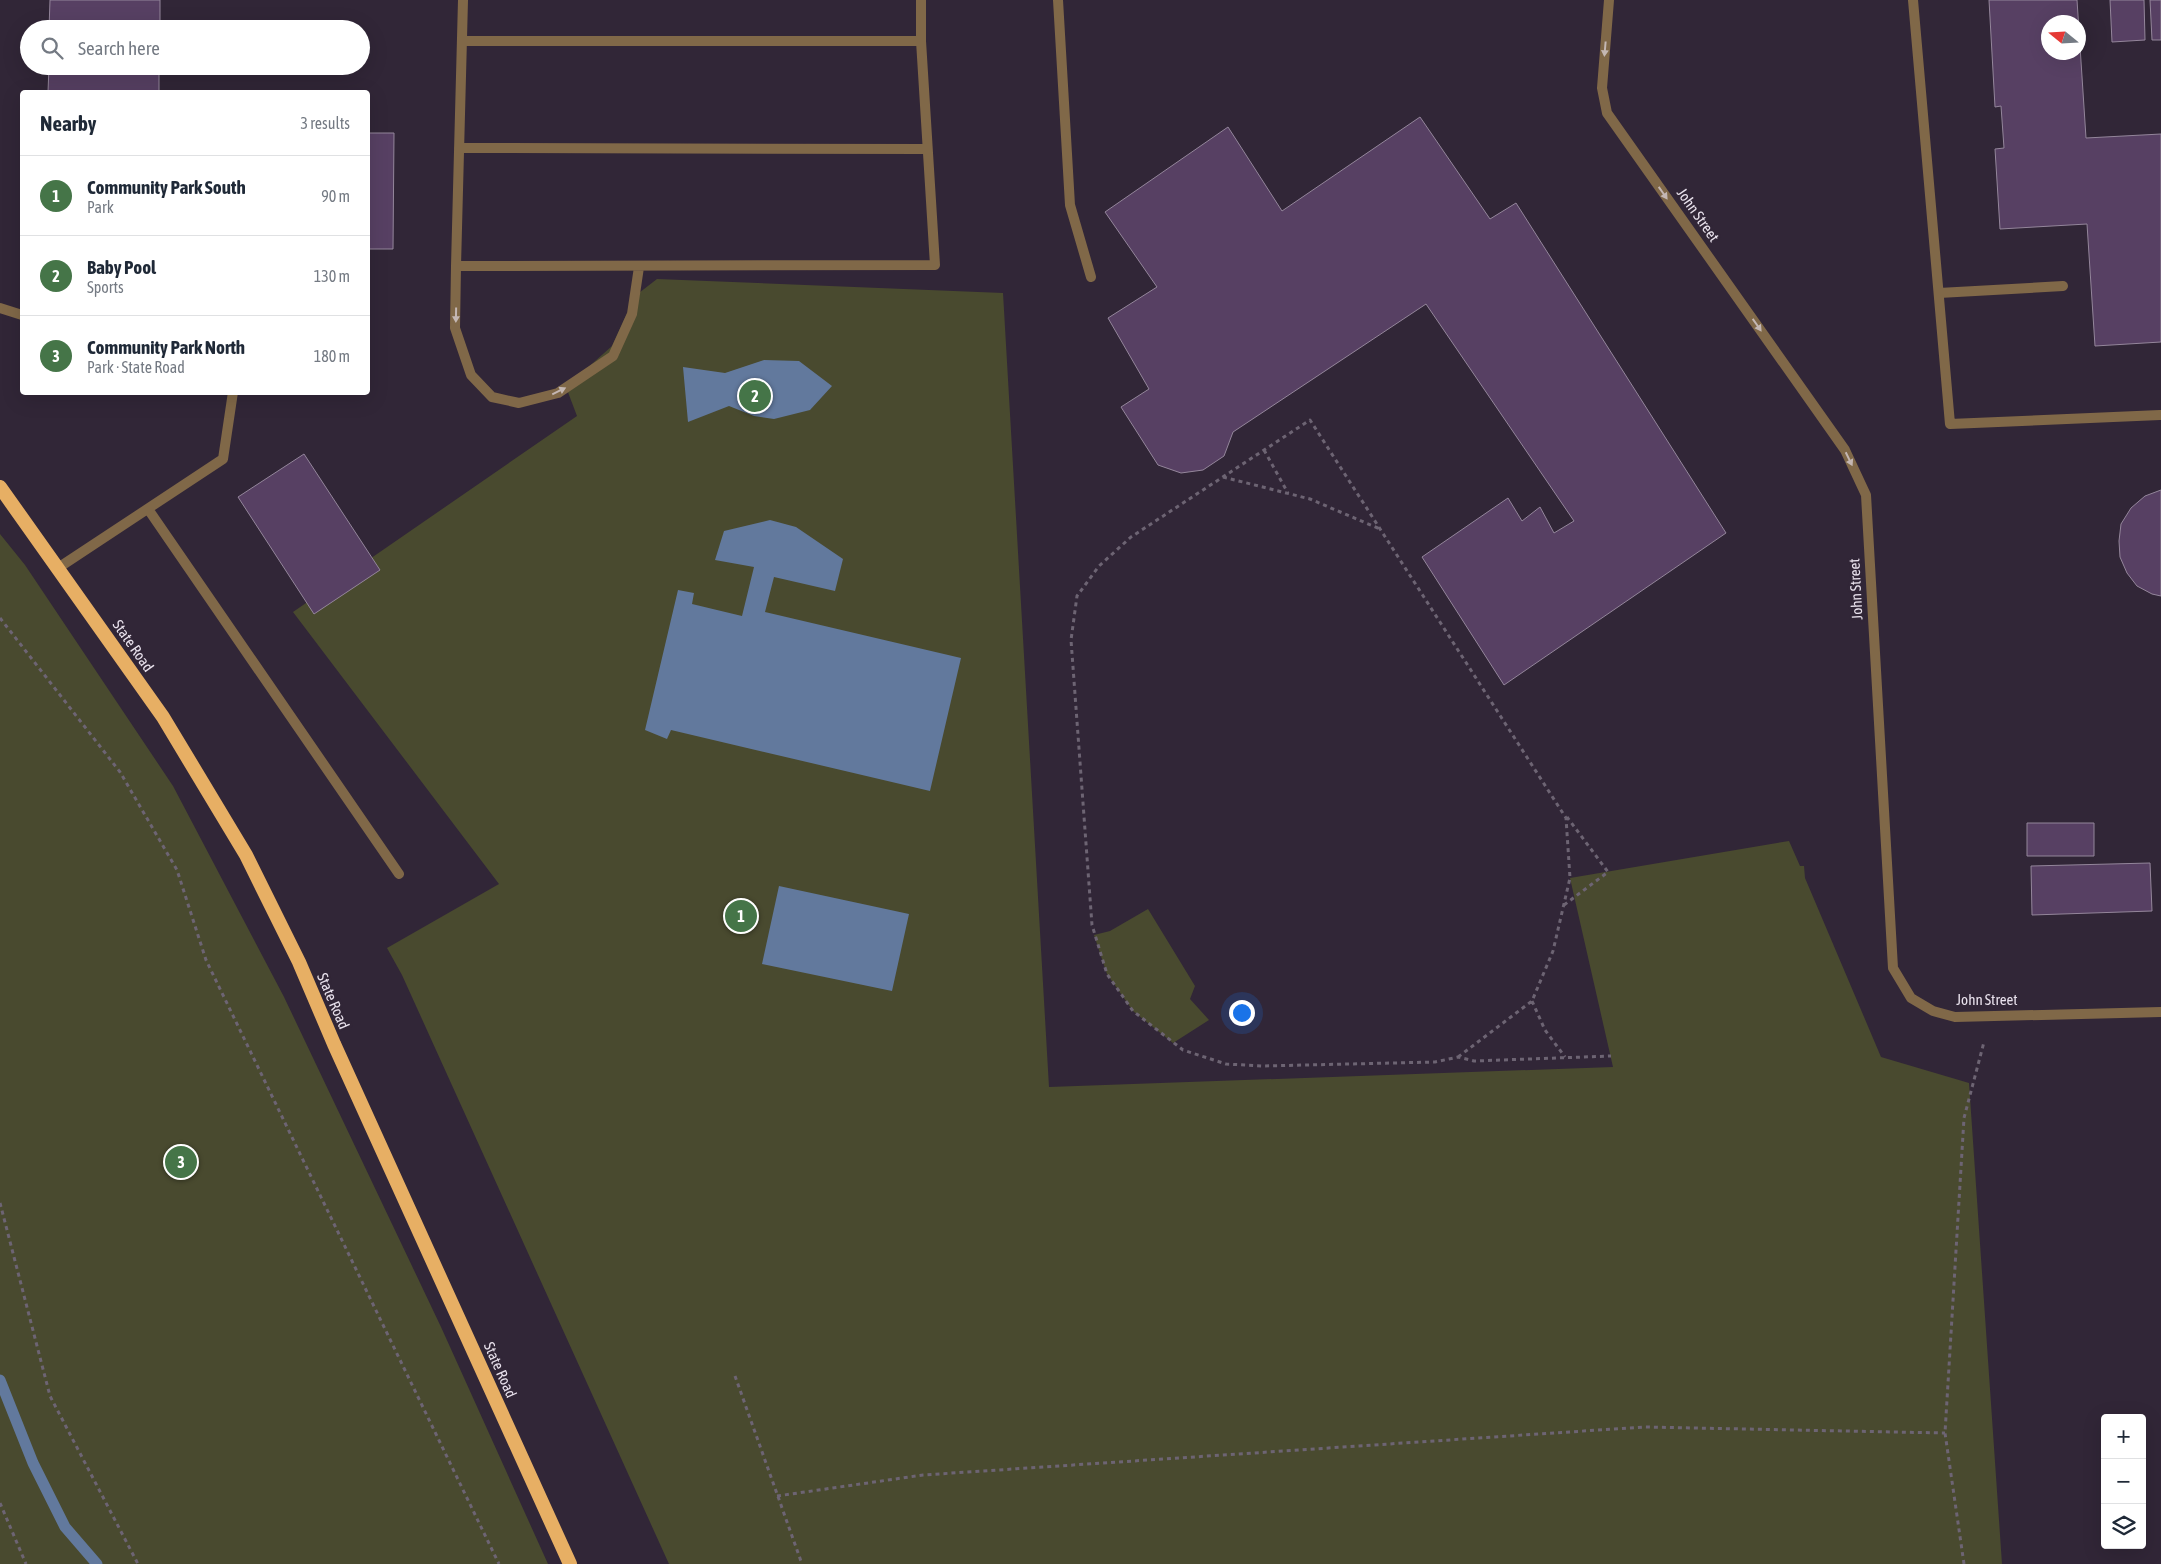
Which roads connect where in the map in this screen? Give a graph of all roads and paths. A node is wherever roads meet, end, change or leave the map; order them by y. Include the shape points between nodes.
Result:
1 (463, 0) edge
2 (921, 0) edge
3 (1058, 0) edge
4 (1609, 0) edge
5 (1913, 0) edge
6 (462, 41) junction
7 (921, 41) junction
8 (459, 148) junction
9 (928, 149) junction
10 (456, 266) junction
11 (639, 267) junction
12 (1091, 277) dead end
13 (2063, 286) dead end
14 (1939, 293) junction
15 (0, 308) edge
16 (20, 314) edge
17 (233, 395) edge
18 (2160, 415) dead end
19 (1264, 450) junction
20 (1223, 477) junction
21 (0, 487) edge
22 (1289, 493) junction
23 (148, 509) junction
24 (1381, 529) junction
25 (58, 568) junction
26 (0, 618) edge
27 (1559, 806) junction
28 (399, 874) dead end
29 (1564, 905) junction
30 (1532, 1001) junction
31 (2161, 1012) edge
32 (1992, 1016) junction
33 (1611, 1056) dead end
34 (1458, 1057) junction
35 (1565, 1058) junction
36 (0, 1203) edge
37 (735, 1376) dead end
38 (1945, 1433) junction
39 (777, 1496) junction
40 (0, 1503) edge
41 (26, 1564) edge
42 (138, 1564) edge
43 (499, 1564) edge
44 (570, 1564) edge
45 (802, 1564) edge
46 (1964, 1564) edge

1 - 6 street
2 - 7 street
3 - 12 street via 1070,205
4 -> 32 street, John Street via 1602,88 1607,113 1845,450 1866,495 1893,968 1911,998 1933,1011 1955,1017
5 - 14 street
6 - 7 street
6 - 8 street
7 - 9 street
8 - 9 street
8 - 10 street
9 - 11 street via 935,265
10 - 11 street
10 -> 11 street via 455,328 471,375 492,397 519,403 558,393 613,356 632,314
13 - 14 street
14 - 18 street via 1950,424
15 - 16 street
17 - 23 street via 223,459
19 - 20 path
19 - 22 path
19 - 24 path via 1310,420
20 - 22 path
20 - 34 path via 1131,537 1099,566 1077,596 1070,640 1092,925 1107,974 1133,1011 1173,1043 1183,1050 1226,1064 1435,1062
21 - 25 highway, State Road
22 - 24 path
23 - 25 street
23 - 28 street
24 - 27 path
25 - 44 highway, State Road via 163,717 246,855 299,962
26 - 43 path via 120,772 178,870 206,960
27 - 29 path via 1566,818 1570,878
27 - 29 path via 1608,872
29 - 30 path via 1553,951
30 - 34 path
30 - 35 path via 1544,1030
31 - 32 street, John Street
32 - 38 path via 1964,1118
33 - 35 path
34 - 35 path via 1474,1062
36 - 42 path via 50,1396
37 - 39 path
38 - 39 path via 1644,1427 923,1475
38 - 46 path
39 - 45 path
40 - 41 path

